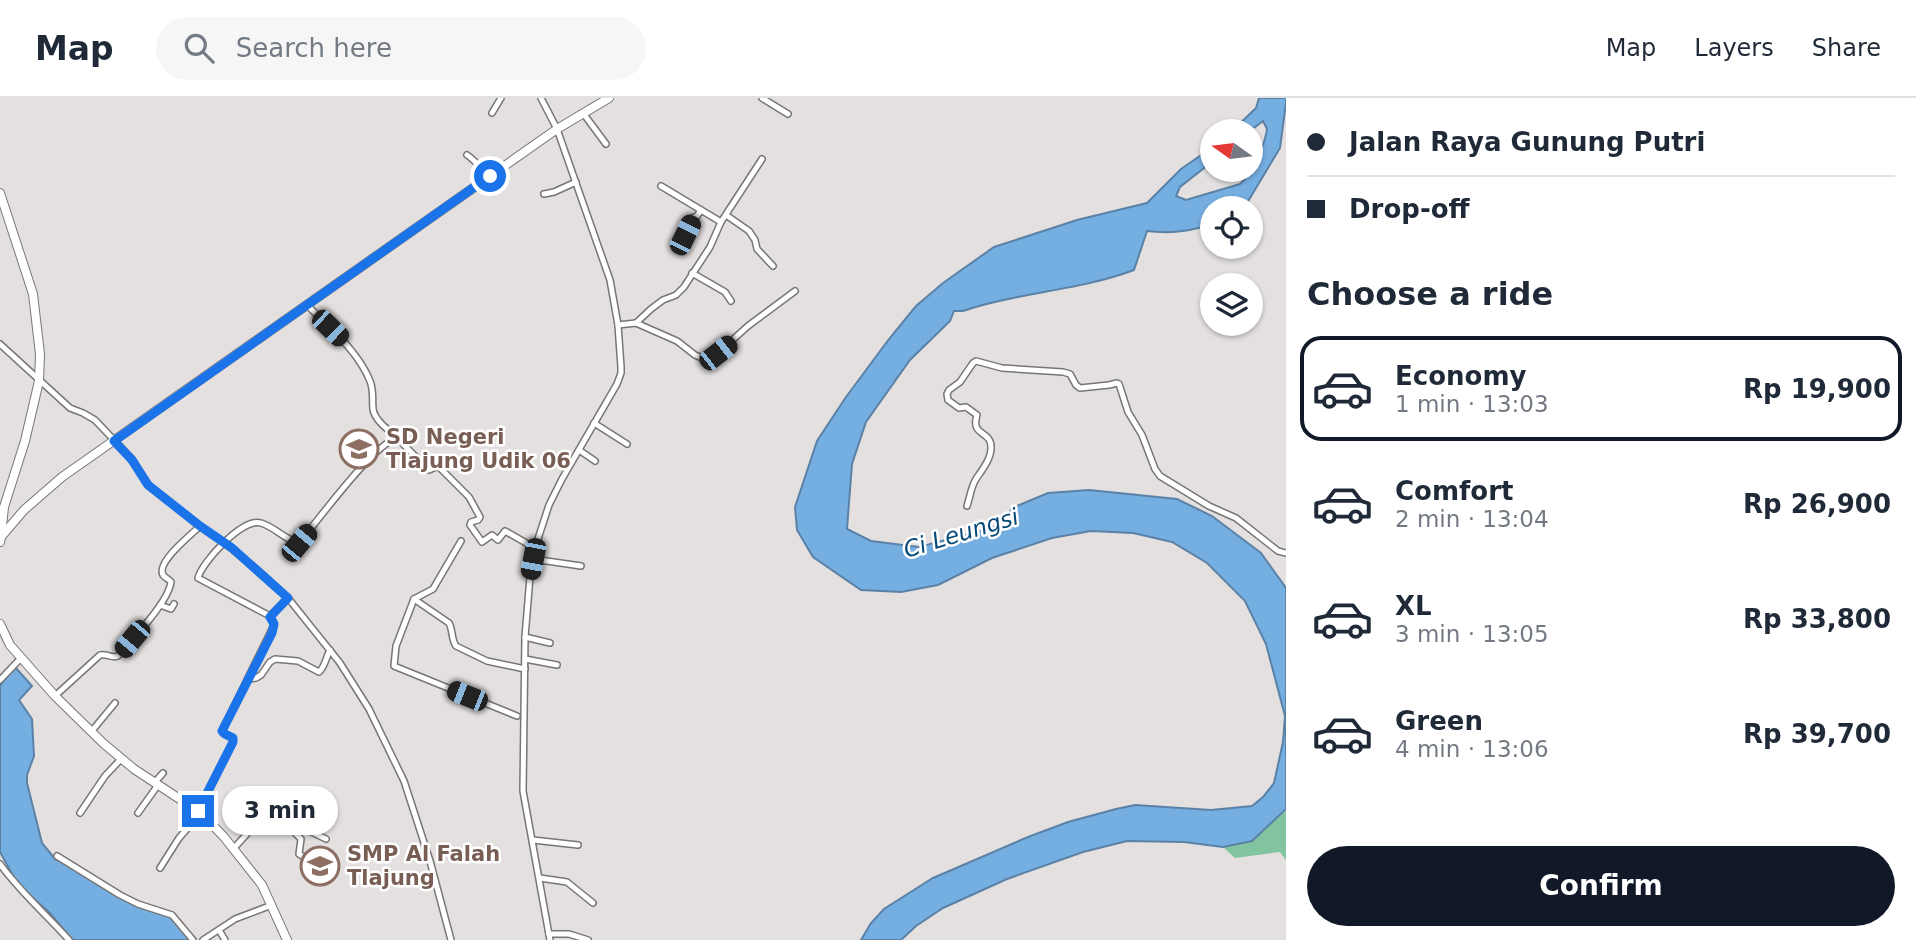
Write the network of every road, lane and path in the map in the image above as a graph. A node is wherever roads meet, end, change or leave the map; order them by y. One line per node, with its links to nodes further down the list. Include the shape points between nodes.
1 (501, 98): 5 (street)
2 (541, 98): 8 (street)
3 (609, 98): 6 (main road)
4 (762, 98): 7 (street)
5 (492, 113)
6 (583, 113): 8 (main road); 9 (street)
7 (788, 114)
8 (557, 129): 12 (main road); 13 (street)
9 (606, 144)
10 (467, 155): 12 (street)
11 (762, 159): 18 (street)
12 (490, 176): 25 (main road)
13 (576, 182): 16 (street); 27 (street, via 610,280)
14 (661, 186): 17 (street)
15 (0, 193): 29 (main road, via 33,294 40,341)
16 (544, 194)
17 (701, 210): 19 (street); 20 (street)
18 (726, 215): 19 (street); 21 (street, via 749,231 757,249)
19 (721, 222): 22 (street)
20 (680, 242)
21 (773, 266)
22 (692, 273): 24 (street); 26 (street, via 676,295)
23 (795, 291): 26 (street, via 709,357 695,355 677,341)
24 (731, 301)
25 (307, 305): 31 (street, via 363,369 372,387 374,414); 32 (main road)
26 (636, 323): 27 (street)
27 (618, 325): 30 (street, via 621,373)
28 (0, 344): 29 (street)
29 (39, 382): 32 (street, via 70,408 90,416); 37 (main road)
30 (594, 423): 33 (street); 34 (street)
31 (398, 436): 41 (street, via 367,461 299,543 257,521 242,527); 42 (street, via 429,470 438,466 469,497 480,517 470,525 482,542 492,535 498,540 505,531)
32 (114, 441): 38 (street, via 148,485); 39 (main road, via 44,490)
33 (627, 444)
34 (579, 450): 35 (street); 42 (street, via 549,505)
35 (595, 461)
36 (967, 506): 43 (street, via 991,448 975,426 977,415 948,400 949,390 976,361 1002,368 1063,372 1080,388 1119,384 1160,476 1236,518)
37 (1, 526): 39 (main road)
38 (200, 526): 41 (street); 49 (street, via 165,562 163,574 172,584)
39 (0, 539)
40 (461, 541): 47 (street, via 433,589)
41 (224, 544): 46 (street); 50 (street, via 198,578)
42 (535, 548): 44 (street)
43 (1286, 553)
44 (533, 559): 45 (street); 52 (street)
45 (581, 566)
46 (288, 598): 50 (street); 54 (street)
47 (414, 599): 58 (street, via 449,623 453,642 461,649 487,661); 63 (street, via 396,646 394,666)
48 (174, 604): 49 (street, via 170,610)
49 (160, 605): 61 (street, via 118,656 100,655)
50 (270, 617): 59 (street, via 272,633)
51 (0, 624): 55 (main road)
52 (525, 637): 53 (street); 56 (street)
53 (550, 643)
54 (330, 650): 59 (street, via 319,672 298,661 275,659 260,676); 90 (street, via 364,700 404,781)
55 (21, 658): 60 (street); 61 (main road)
56 (525, 659): 57 (street); 58 (street)
57 (557, 665)
58 (525, 669): 73 (street, via 523,791)
59 (249, 679): 68 (street, via 222,731 233,742)
60 (0, 680)
61 (55, 696): 64 (main road)
62 (115, 703): 64 (street)
63 (517, 716)
64 (91, 732): 65 (main road)
65 (121, 759): 67 (main road); 69 (street)
66 (163, 773): 67 (street)
67 (156, 784): 68 (main road); 70 (street)
68 (200, 812): 75 (main road); 79 (street)
69 (80, 813)
70 (138, 813)
71 (292, 822): 72 (street); 75 (street, via 261,809); 77 (street, via 301,841 299,854)
72 (326, 839)
73 (533, 840): 74 (street); 80 (street)
74 (578, 845)
75 (234, 848): 82 (main road)
76 (57, 856): 86 (street, via 120,895 172,915)
77 (307, 857)
78 (0, 864): 85 (street)
79 (160, 868)
80 (540, 878): 81 (street, via 567,882); 84 (street)
81 (593, 903)
82 (272, 905): 83 (street); 89 (main road)
83 (219, 930): 87 (street); 88 (street)
84 (549, 937): 91 (street, via 569,934)
85 (69, 940)
86 (193, 940)
87 (203, 940)
88 (225, 940)
89 (287, 940)
90 (451, 940)
91 (588, 940)

